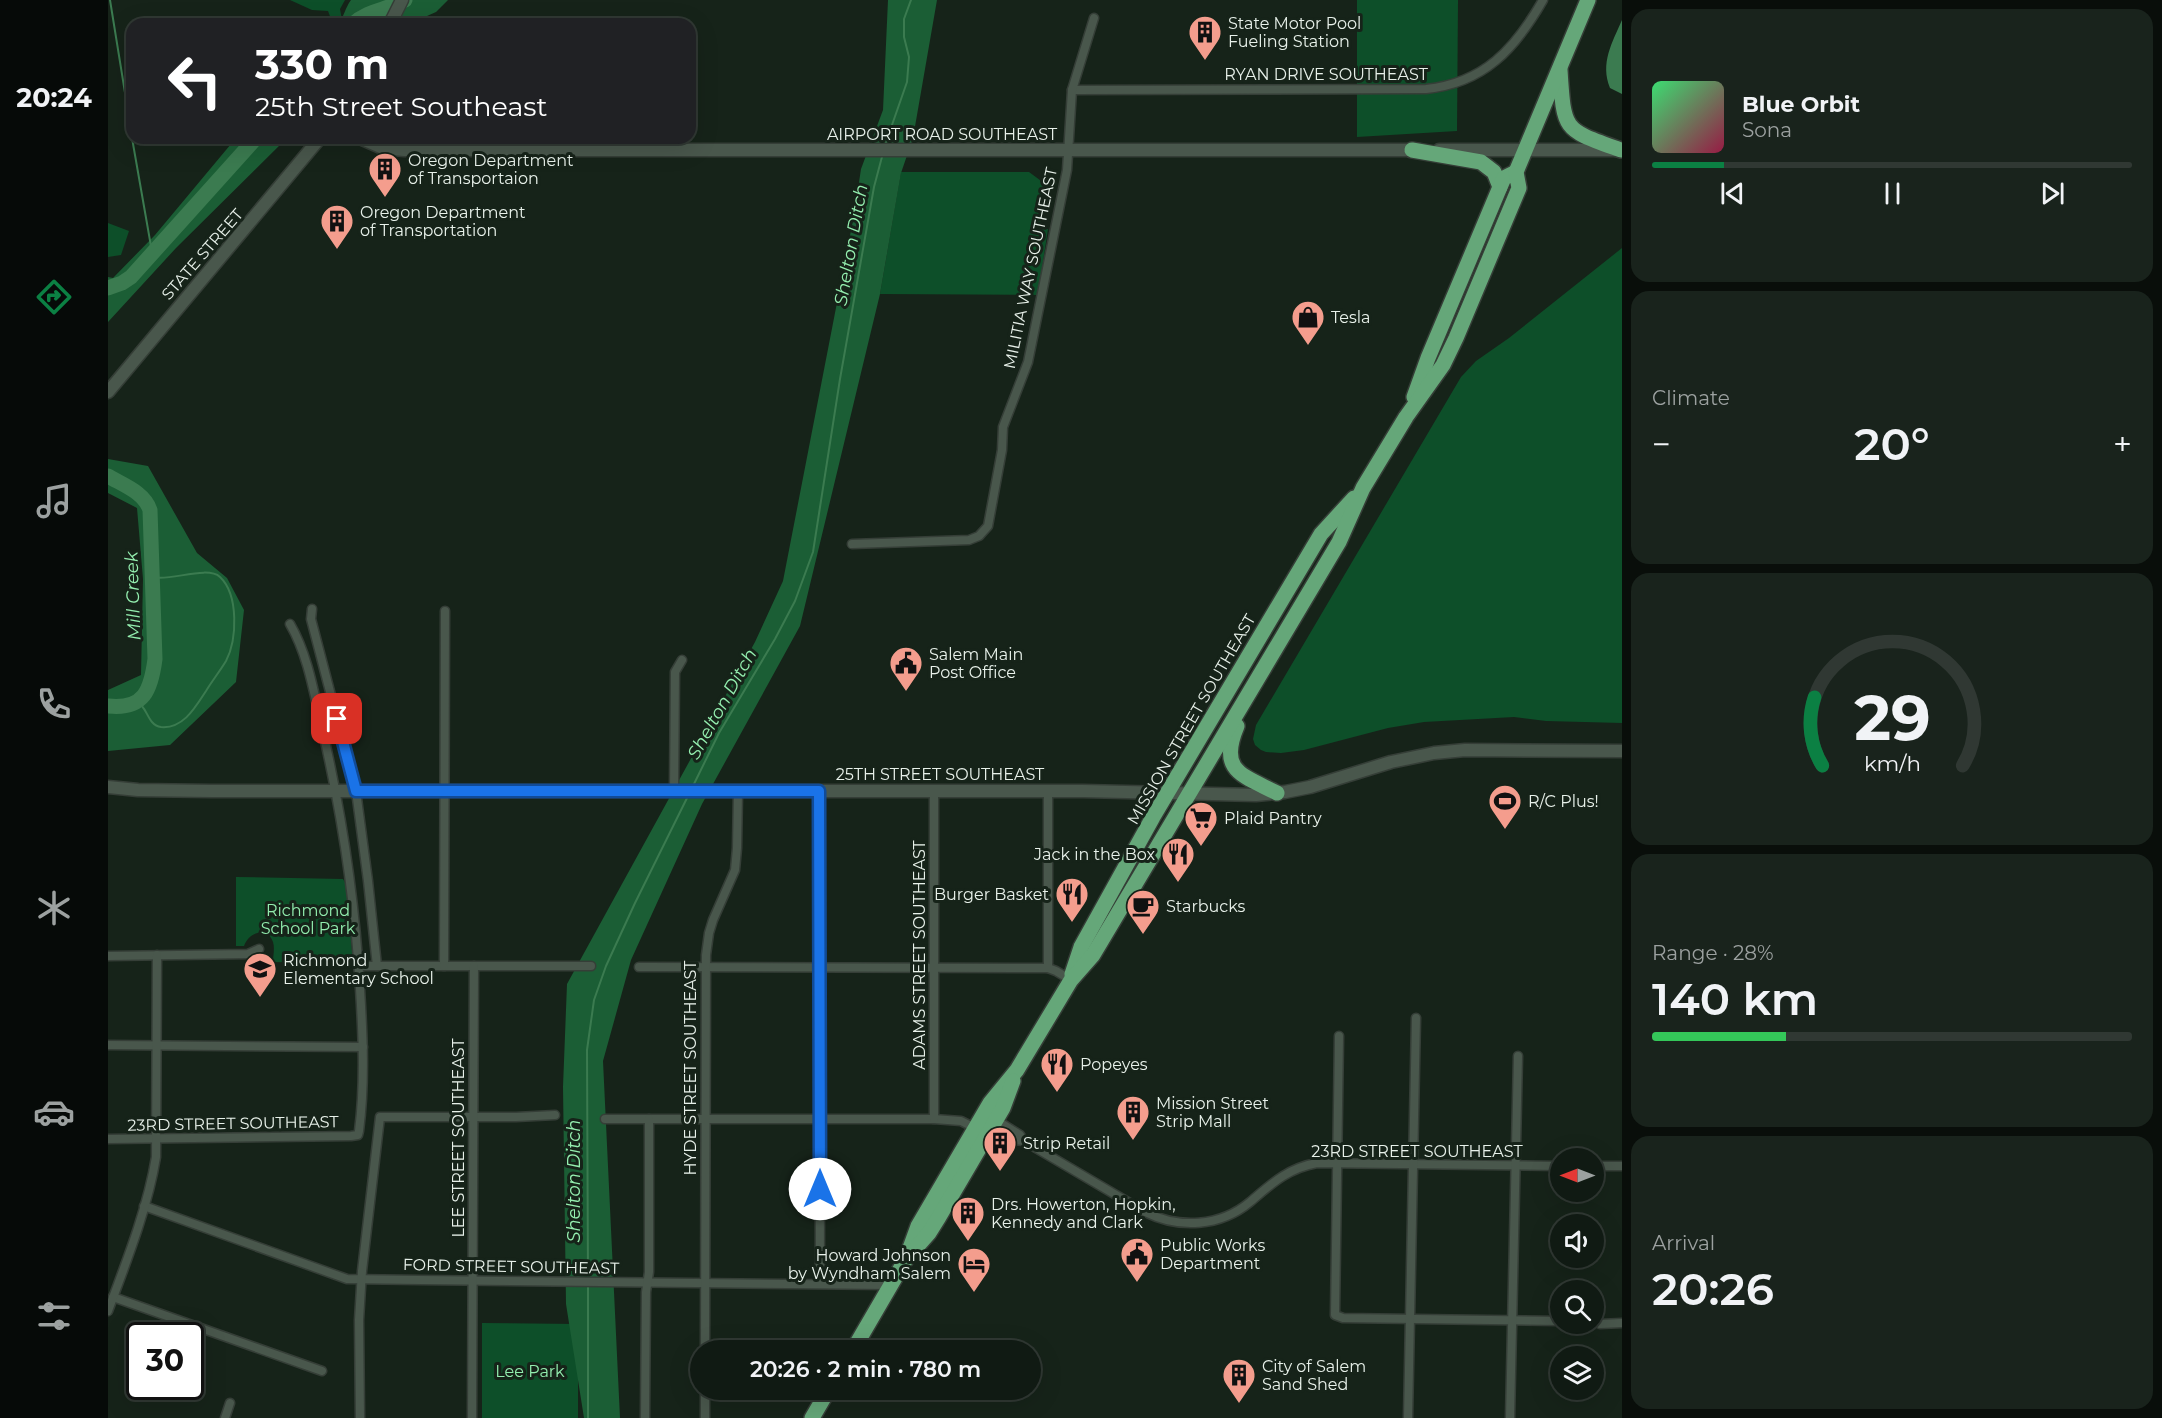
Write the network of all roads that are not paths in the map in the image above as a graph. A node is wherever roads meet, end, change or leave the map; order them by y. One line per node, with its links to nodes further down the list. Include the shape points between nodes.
1 (402, 0): 4 (main road)
2 (1543, 0): 7 (street, RYAN DRIVE SOUTHEAST, via 1520,36 1494,63 1463,82 1444,87)
3 (1588, 0): 6 (highway, MISSION STREET SOUTHEAST)
4 (393, 18)
5 (1095, 18): 7 (street, MILITIA WAY SOUTHEAST)
6 (1560, 67): 10 (highway, via 1563,108 1574,132); 12 (highway, MISSION STREET SOUTHEAST)
7 (1072, 90): 13 (street, MILITIA WAY SOUTHEAST)
8 (315, 144): 16 (main road, STATE STREET)
9 (374, 144): 13 (main road, AIRPORT ROAD SOUTHEAST, via 404,150)
10 (1622, 149): 12 (main road, AIRPORT ROAD SOUTHEAST)
11 (1412, 150): 12 (main road, AIRPORT ROAD SOUTHEAST); 13 (main road, AIRPORT ROAD SOUTHEAST); 15 (highway, via 1481,162 1494,172)
12 (1526, 150): 14 (highway, MISSION STREET SOUTHEAST)
13 (1069, 151): 19 (street, MILITIA WAY SOUTHEAST, via 1028,362 1003,427 988,526 980,536 969,540)
14 (1516, 172): 15 (highway, MISSION STREET SOUTHEAST, via 1504,178); 17 (highway, MISSION STREET SOUTHEAST, via 1519,188 1456,338 1443,365)
15 (1500, 187): 17 (highway, MISSION STREET SOUTHEAST)
16 (108, 392)
17 (1406, 417): 18 (highway, MISSION STREET SOUTHEAST)
18 (1363, 488): 24 (highway, MISSION STREET SOUTHEAST, via 1339,542); 36 (highway, MISSION STREET SOUTHEAST, via 1321,534)
19 (852, 544)
20 (312, 609): 28 (street, via 311,619)
21 (445, 612): 29 (street)
22 (290, 624): 27 (street, via 300,641)
23 (682, 660): 33 (street, via 675,672)
24 (1253, 687): 35 (highway, via 1228,754 1232,765 1244,776); 37 (highway, MISSION STREET SOUTHEAST)
25 (1622, 751): 35 (main road, 25TH STREET SOUTHEAST, via 1434,753 1391,762 1325,784)
26 (108, 787): 27 (main road, 25TH STREET SOUTHEAST)
27 (337, 791): 28 (main road, 25TH STREET SOUTHEAST); 41 (street)
28 (356, 791): 29 (main road, 25TH STREET SOUTHEAST); 42 (street)
29 (444, 791): 33 (main road, 25TH STREET SOUTHEAST); 43 (street)
30 (819, 791): 31 (main road, 25TH STREET SOUTHEAST); 34 (main road, 25TH STREET SOUTHEAST); 48 (street)
31 (934, 791): 32 (main road, 25TH STREET SOUTHEAST); 50 (street, ADAMS STREET SOUTHEAST)
32 (1048, 791): 36 (main road, 25TH STREET SOUTHEAST); 49 (street)
33 (674, 792): 34 (main road, 25TH STREET SOUTHEAST)
34 (738, 792): 47 (street, HYDE STREET SOUTHEAST, via 735,870 708,933)
35 (1277, 793): 37 (main road, 25TH STREET SOUTHEAST)
36 (1166, 794): 37 (main road, 25TH STREET SOUTHEAST); 51 (highway, MISSION STREET SOUTHEAST, via 1081,947)
37 (1188, 794): 51 (highway, MISSION STREET SOUTHEAST, via 1093,955)
38 (259, 948): 39 (street, via 248,954)
39 (156, 955): 40 (street); 55 (street)
40 (108, 956)
41 (359, 966): 42 (street); 56 (street)
42 (377, 966): 43 (street)
43 (444, 966): 44 (street)
44 (474, 966): 45 (street); 60 (street, LEE STREET SOUTHEAST)
45 (591, 966)
46 (639, 967): 47 (street)
47 (706, 968): 48 (street); 63 (street, HYDE STREET SOUTHEAST)
48 (820, 968): 50 (street); 64 (street)
49 (1048, 968): 50 (street); 51 (street)
50 (934, 969): 65 (street, ADAMS STREET SOUTHEAST)
51 (1071, 980): 58 (highway, MISSION STREET SOUTHEAST)
52 (1416, 1018): 71 (street)
53 (1339, 1036): 70 (street)
54 (108, 1045): 55 (street)
55 (156, 1045): 56 (street); 69 (street)
56 (363, 1047): 69 (street, 23RD STREET SOUTHEAST, via 358,1135)
57 (1518, 1056): 72 (street)
58 (1017, 1070): 66 (highway, MISSION STREET SOUTHEAST); 67 (highway, MISSION STREET SOUTHEAST)
59 (555, 1115): 60 (street)
60 (474, 1117): 79 (street, via 380,1117); 80 (street, LEE STREET SOUTHEAST)
61 (605, 1119): 62 (street)
62 (649, 1119): 63 (street); 81 (street)
63 (705, 1119): 64 (street); 83 (street, HYDE STREET SOUTHEAST)
64 (821, 1119): 65 (street); 82 (street)
65 (934, 1119): 67 (street, via 961,1121)
66 (994, 1123): 70 (street, 23RD STREET SOUTHEAST, via 1014,1140 1024,1141 1166,1221 1210,1221 1238,1211 1293,1169); 76 (highway, MISSION STREET SOUTHEAST)
67 (975, 1128): 76 (highway, via 978,1136); 78 (highway, MISSION STREET SOUTHEAST, via 918,1226)
68 (108, 1139): 69 (street, 23RD STREET SOUTHEAST)
69 (156, 1139): 77 (street, via 153,1175)
70 (1336, 1163): 71 (street, 23RD STREET SOUTHEAST); 87 (street, via 1335,1315)
71 (1414, 1164): 72 (street, 23RD STREET SOUTHEAST); 87 (street)
72 (1515, 1165): 73 (street, 23RD STREET SOUTHEAST); 88 (street)
73 (1550, 1166)
74 (1604, 1166): 75 (street)
75 (1622, 1166)
76 (967, 1168): 78 (highway, MISSION STREET SOUTHEAST, via 929,1233)
77 (144, 1206): 79 (street, FORD STREET SOUTHEAST, via 347,1279); 85 (street)
78 (906, 1259): 84 (highway, MISSION STREET SOUTHEAST)
79 (362, 1280): 80 (street, FORD STREET SOUTHEAST); 99 (street)
80 (472, 1280): 81 (street, FORD STREET SOUTHEAST); 100 (street, LEE STREET SOUTHEAST)
81 (647, 1282): 83 (street, FORD STREET SOUTHEAST); 101 (street)
82 (820, 1282): 83 (street, FORD STREET SOUTHEAST); 84 (street, FORD STREET SOUTHEAST)
83 (705, 1283): 92 (street, HYDE STREET SOUTHEAST)
84 (890, 1285): 93 (highway, MISSION STREET SOUTHEAST)
85 (113, 1297): 86 (street); 94 (street)
86 (108, 1311)
87 (1410, 1320): 88 (street); 104 (street)
88 (1512, 1321): 89 (street); 105 (street)
89 (1550, 1321)
90 (1604, 1323): 91 (street)
91 (1622, 1323)
92 (705, 1340)
93 (858, 1340)
94 (322, 1371)
95 (705, 1400): 102 (street)
96 (823, 1400): 103 (highway)
97 (230, 1403): 98 (street)
98 (225, 1418)
99 (360, 1418)
100 (472, 1418)
101 (645, 1418)
102 (705, 1418)
103 (812, 1418)
104 (1408, 1418)
105 (1510, 1418)

